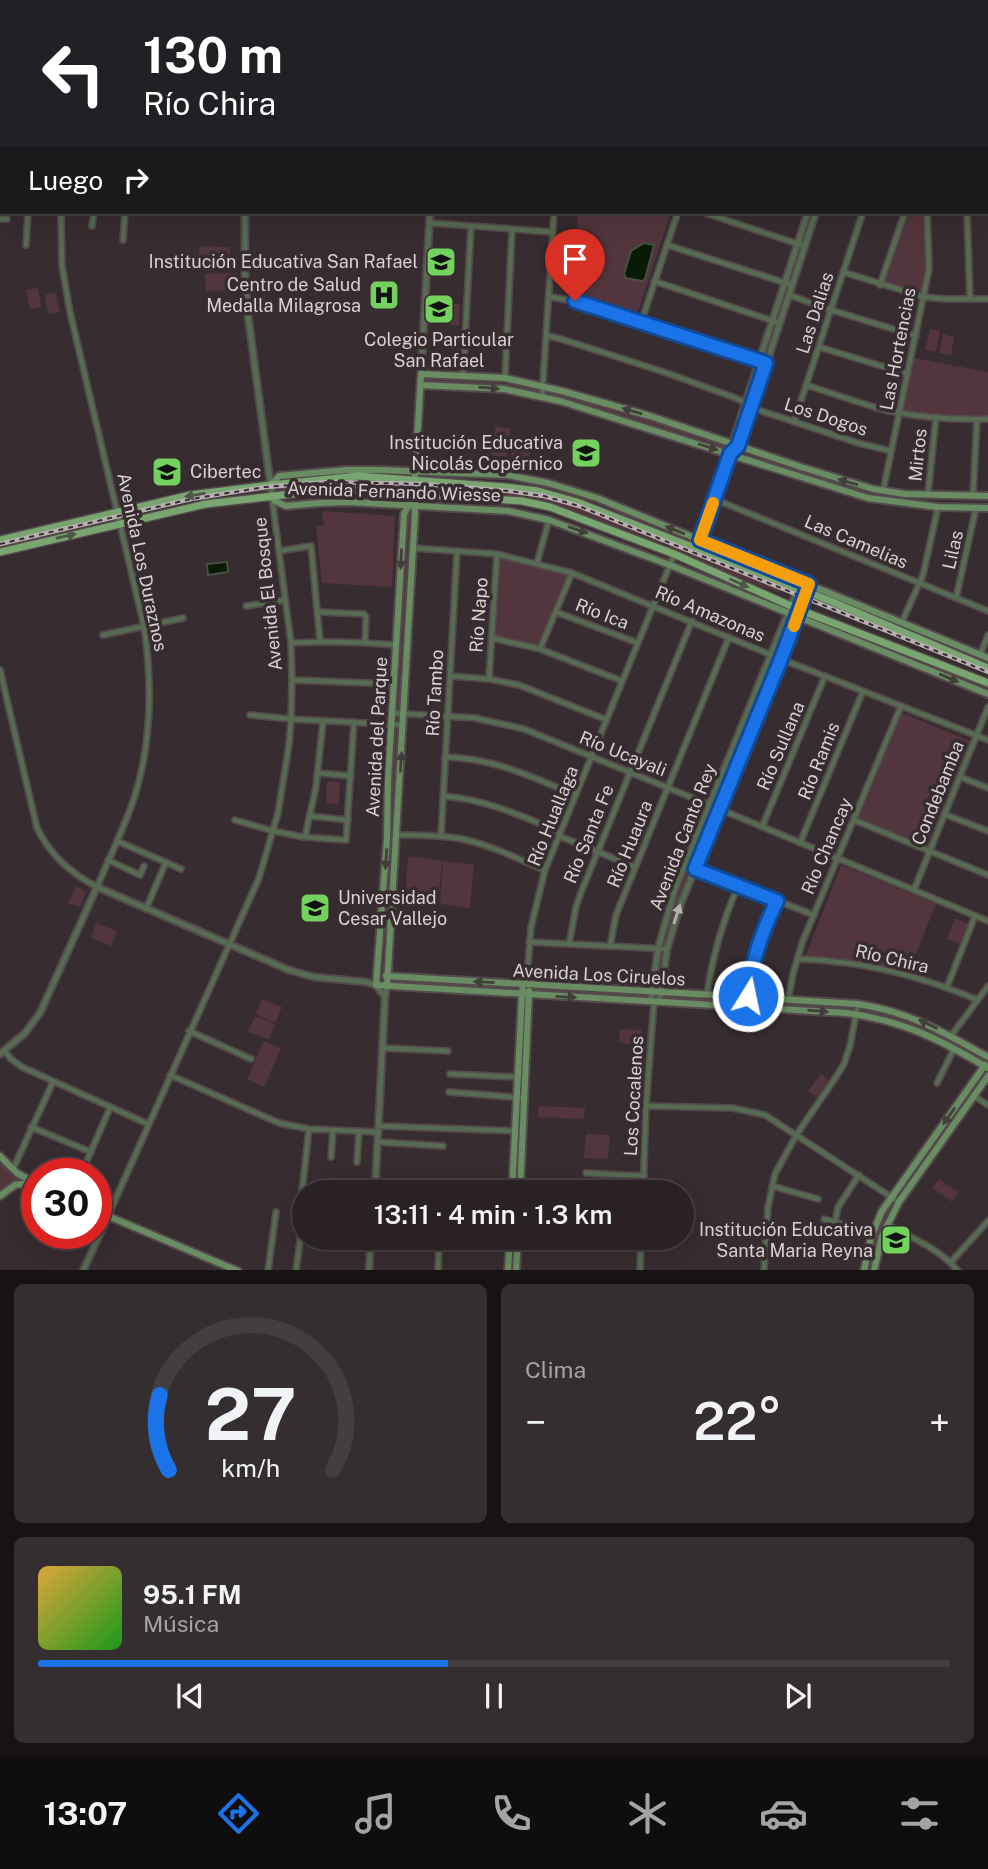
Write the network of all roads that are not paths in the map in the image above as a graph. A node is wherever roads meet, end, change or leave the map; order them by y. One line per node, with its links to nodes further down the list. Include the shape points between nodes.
1 (28, 214): 25 (street)
2 (61, 214): 82 (street, Avenida Los Duraznos, via 65,288)
3 (94, 214): 19 (street)
4 (125, 214): 23 (street)
5 (245, 214): 66 (street, Avenida El Bosque, via 248,315)
6 (430, 214): 18 (street, Avenida del Parque)
7 (554, 214): 22 (street)
8 (677, 214): 26 (street)
9 (708, 214): 24 (street)
10 (807, 214): 24 (street)
11 (815, 214): 27 (street)
12 (862, 214): 28 (street, Las Dalias)
13 (904, 214): 32 (street)
14 (927, 214): 35 (street, Las Hortencias, via 929,269)
15 (967, 214): 36 (street)
16 (0, 219): 17 (street)
17 (8, 219)
18 (430, 223): 20 (street); 47 (street, Avenida del Parque)
19 (92, 226)
20 (471, 226): 21 (street); 49 (street)
21 (512, 230): 22 (street); 50 (street)
22 (553, 232): 34 (street)
23 (123, 240)
24 (797, 243): 27 (street); 30 (street)
25 (26, 245)
26 (667, 245): 29 (street); 30 (street)
27 (804, 246): 31 (street)
28 (843, 272): 32 (street); 38 (street, Las Dalias)
29 (654, 281): 39 (street); 40 (street)
30 (784, 282): 31 (street); 39 (street)
31 (792, 285): 33 (street)
32 (880, 285): 35 (street)
33 (788, 294): 38 (street); 41 (street)
34 (550, 297): 40 (street); 42 (street)
35 (924, 297): 36 (street); 43 (street, Las Hortencias)
36 (970, 299): 37 (street)
37 (988, 299)
38 (831, 310): 43 (street); 44 (street, Las Dalias)
39 (772, 321): 41 (street); 45 (street)
40 (641, 323): 45 (street)
41 (779, 323): 46 (street)
42 (547, 336): 53 (street); 55 (street)
43 (916, 336): 48 (street, Las Hortencias)
44 (819, 347): 48 (street); 52 (street, Las Dalias)
45 (759, 361): 46 (street); 55 (street)
46 (766, 363): 56 (street)
47 (421, 374): 49 (main road); 51 (main road, Avenida del Parque)
48 (908, 374): 57 (street, Las Hortencias)
49 (463, 376): 50 (main road)
50 (505, 379): 53 (main road)
51 (421, 385): 54 (main road, one-way to 54, via 504,389); 65 (main road, Avenida del Parque)
52 (806, 385): 57 (street); 61 (street, Las Dalias)
53 (544, 386): 54 (street); 62 (main road, one-way to 53)
54 (542, 397): 64 (main road, one-way to 64)
55 (745, 402): 56 (street); 62 (street)
56 (752, 408): 61 (street, Los Dogos); 62 (street)
57 (900, 413): 58 (street); 63 (street, Las Hortencias)
58 (936, 417): 60 (street); 70 (street, Mirtos)
59 (988, 419): 60 (street)
60 (977, 420): 73 (street)
61 (794, 422): 63 (street, Los Dogos)
62 (735, 445): 64 (street); 68 (main road, one-way to 62)
63 (891, 451): 68 (street, Las Hortencias)
64 (730, 454): 74 (street); 79 (main road, via 868,498)
65 (415, 475): 66 (main road, Avenida Fernando Wiesse); 69 (main road, Avenida del Parque); 87 (main road, Avenida Fernando Wiesse, one-way to 65, via 548,483 507,475); 98 (main road, Avenida Fernando Wiesse, via 553,495)
66 (271, 485): 67 (main road, Avenida Fernando Wiesse); 71 (street, Avenida El Bosque)
67 (227, 490): 75 (main road); 76 (main road, Avenida Fernando Wiesse, one-way to 76)
68 (883, 491): 70 (main road)
69 (414, 494): 71 (main road, Avenida Fernando Wiesse, via 337,490); 77 (main road, Avenida del Parque); 78 (main road, Avenida del Parque); 93 (main road, Avenida Fernando Wiesse, via 536,503)
70 (928, 495): 73 (main road)
71 (272, 496): 75 (main road, Avenida Fernando Wiesse); 77 (main road, Avenida Fernando Wiesse, via 286,506 349,502); 89 (street, Avenida El Bosque)
72 (988, 496): 73 (main road)
73 (973, 497)
74 (714, 499): 87 (street); 97 (street, Las Camelias)
75 (229, 501): 83 (main road, Avenida Fernando Wiesse)
76 (151, 505): 82 (main road, Avenida Fernando Wiesse); 83 (main road)
77 (407, 506): 78 (main road, Avenida Fernando Wiesse); 121 (main road, Avenida del Parque, one-way to 121)
78 (415, 506): 84 (main road, Avenida Fernando Wiesse, via 508,511); 88 (main road, Avenida del Parque)
79 (938, 507): 80 (main road); 97 (street)
80 (976, 508): 81 (main road); 100 (street, Lilas)
81 (988, 508)
82 (118, 513): 85 (street, Avenida Los Duraznos); 86 (main road, Avenida Fernando Wiesse)
83 (154, 516): 85 (main road, Avenida Fernando Wiesse)
84 (549, 520): 94 (street); 95 (main road, Avenida Fernando Wiesse, one-way to 95)
85 (120, 524): 91 (main road, Avenida Fernando Wiesse, one-way to 85); 112 (street, Avenida Los Duraznos)
86 (0, 540)
87 (700, 540): 98 (main road, Avenida Fernando Wiesse)
88 (413, 548): 90 (street, Río Amazonas); 141 (main road, Avenida del Parque)
89 (279, 551): 101 (street, Avenida El Bosque); 106 (street, via 311,546)
90 (457, 551): 92 (street, Río Amazonas); 129 (street, Río Tambo)
91 (0, 552)
92 (497, 554): 94 (street, Río Amazonas); 116 (street, Río Napo)
93 (674, 554): 95 (street, Río Huallaga); 104 (main road, Avenida Fernando Wiesse, one-way to 104)
94 (537, 563): 96 (street, Río Amazonas)
95 (670, 565): 102 (street, Río Huallaga); 104 (main road, Avenida Fernando Wiesse)
96 (572, 573): 102 (street, Río Amazonas); 107 (street)
97 (919, 583): 100 (street, Las Camelias); 111 (street)
98 (799, 585): 99 (main road, Avenida Fernando Wiesse); 104 (street, Avenida Canto Rey)
99 (808, 588): 108 (street, Avenida Canto Rey); 111 (main road, Avenida Fernando Wiesse); 127 (main road, Avenida Fernando Wiesse)
100 (956, 598): 105 (street, Las Camelias)
101 (285, 600): 103 (street); 119 (street, Avenida El Bosque)
102 (653, 605): 110 (street, Río Amazonas); 120 (street, Río Huallaga)
103 (246, 606)
104 (789, 609): 108 (main road, Avenida Fernando Wiesse); 123 (street, Avenida Canto Rey)
105 (988, 611)
106 (318, 612): 117 (street); 118 (street, via 365,614)
107 (556, 612): 120 (street, Río Ica); 122 (street)
108 (799, 613): 126 (street, Avenida Canto Rey); 134 (main road, Avenida Fernando Wiesse); 137 (main road, Avenida Fernando Wiesse, one-way to 137)
109 (183, 618): 112 (street)
110 (692, 621): 115 (street, Río Amazonas); 154 (street, Río Santa Fe)
111 (902, 622): 124 (main road, Avenida Fernando Wiesse)
112 (145, 626): 113 (street); 176 (street, Avenida Los Duraznos, via 148,729 136,791)
113 (103, 635)
114 (988, 635): 124 (street)
115 (729, 637): 123 (street, Río Amazonas); 158 (street, Río Huaura)
116 (492, 638): 122 (street); 131 (street, Río Napo)
117 (320, 642): 118 (street); 119 (street)
118 (365, 642): 121 (street)
119 (290, 643): 132 (street, Avenida El Bosque)
120 (638, 643): 133 (street, Río Huallaga)
121 (396, 645): 135 (main road, Avenida del Parque)
122 (540, 649): 133 (street)
123 (771, 655): 126 (street, Río Amazonas); 162 (street, Avenida Canto Rey)
124 (980, 655): 125 (main road, Avenida Fernando Wiesse)
125 (988, 658)
126 (781, 659): 130 (street, Río Amazonas); 163 (street, Avenida Canto Rey)
127 (988, 668)
128 (0, 670): 190 (street, Avenida Los Ciruelos, via 37,828 60,862)
129 (450, 676): 131 (street); 143 (street, Río Tambo)
130 (825, 676): 136 (street, Río Amazonas); 169 (street, Río Sullana)
131 (489, 679): 145 (street, via 528,688)
132 (292, 680): 135 (street); 144 (street, Avenida El Bosque)
133 (622, 681): 145 (street, Río Huallaga)
134 (988, 683)
135 (394, 684): 140 (main road, Avenida del Parque)
136 (863, 691): 138 (street, Río Amazonas); 177 (street, Río Ramis)
137 (988, 694)
138 (901, 706): 150 (street, Río Amazonas); 168 (street, Río Chancay)
139 (988, 707): 150 (street, Condebamba)
140 (393, 713): 141 (street, Río Ucayali); 148 (main road, Avenida del Parque)
141 (403, 713): 143 (street, Río Ucayali); 149 (main road, Avenida del Parque)
142 (250, 715): 144 (street)
143 (447, 715): 152 (street, Río Tambo); 153 (street, Río Ucayali, via 508,724)
144 (292, 719): 146 (street); 170 (street, Avenida El Bosque)
145 (607, 720): 153 (street, Río Huallaga)
146 (323, 721): 147 (street); 155 (street)
147 (354, 722): 148 (street); 156 (street)
148 (392, 724): 149 (street); 196 (main road, Avenida del Parque, one-way to 196)
149 (403, 725): 173 (main road, Avenida del Parque, one-way to 149)
150 (976, 736): 151 (street, Río Amazonas); 157 (street, Condebamba)
151 (988, 740)
152 (445, 757): 160 (street, via 494,763); 161 (street, Río Tambo)
153 (592, 757): 154 (street, Río Ucayali); 160 (street, Río Huallaga)
154 (630, 772): 158 (street, Río Ucayali); 178 (street, Río Santa Fe)
155 (318, 773): 156 (street); 165 (street)
156 (351, 776): 167 (street)
157 (960, 777): 159 (street); 164 (street, Condebamba)
158 (667, 788): 162 (street, Río Ucayali); 184 (street, Río Huaura)
159 (988, 788)
160 (576, 795): 172 (street, Río Huallaga)
161 (443, 796): 172 (street, via 492,804); 174 (street, Río Tambo)
162 (710, 805): 163 (street, Río Ucayali); 203 (street, Avenida Canto Rey, via 675,890)
163 (719, 809): 169 (street, Río Ucayali); 186 (street, Avenida Canto Rey)
164 (944, 814): 171 (street); 179 (street, Condebamba)
165 (309, 816): 167 (street); 175 (street)
166 (235, 820): 170 (street)
167 (348, 820): 175 (street, via 346,840)
168 (854, 820): 179 (street); 180 (street, Río Chancay)
169 (762, 827): 177 (street, Río Ucayali)
170 (273, 831): 175 (street); 201 (street, Avenida El Bosque, via 259,878)
171 (988, 831)
172 (560, 834): 178 (street); 187 (street, Río Huallaga)
173 (396, 835): 174 (street); 197 (main road, Avenida del Parque)
174 (441, 836): 187 (street, via 479,843)
175 (304, 837)
176 (117, 841): 181 (street, Avenida Los Duraznos); 182 (street)
177 (800, 843): 180 (street, Río Ucayali)
178 (597, 851): 184 (street); 200 (street, Río Santa Fe, via 576,907)
179 (929, 851): 188 (street); 191 (street, Condebamba)
180 (838, 859): 191 (street, Río Ucayali); 194 (street, Río Chancay)
181 (108, 860): 183 (street, via 140,875); 190 (street, Avenida Los Duraznos)
182 (166, 862): 185 (street); 193 (street)
183 (144, 866)
184 (635, 867): 202 (street, Río Huaura, via 616,915)
185 (181, 869)
186 (695, 869): 189 (street); 204 (street, Avenida Canto Rey, one-way to 186)
187 (545, 870): 199 (street, Río Huallaga)
188 (988, 875)
189 (738, 886): 192 (street); 218 (street, via 719,937)
190 (97, 887): 193 (street, Avenida Los Ciruelos); 233 (street, Avenida Los Duraznos, via 40,1013)
191 (914, 890): 195 (street, Río Ucayali)
192 (777, 901): 194 (street); 219 (street, via 758,946)
193 (146, 909): 201 (street, Avenida Los Ciruelos)
194 (814, 915): 205 (street, Río Chancay)
195 (975, 916): 198 (street, Río Ucayali); 213 (street)
196 (382, 919): 197 (main road); 206 (main road, Avenida del Parque)
197 (391, 919): 207 (main road, Avenida del Parque)
198 (988, 922)
199 (529, 942): 200 (street); 209 (street, Río Huallaga)
200 (569, 944): 202 (street)
201 (229, 945): 208 (street, Avenida Los Ciruelos, via 296,973); 228 (street, Avenida El Bosque)
202 (610, 946): 203 (street)
203 (658, 949): 204 (street); 214 (street, Avenida Canto Rey)
204 (667, 950): 215 (street, Avenida Canto Rey)
205 (797, 959): 213 (street, Río Chira, via 873,966); 222 (street, Río Chancay)
206 (377, 976): 207 (main road, Avenida Los Ciruelos); 208 (street); 210 (main road, Avenida del Parque)
207 (388, 977): 209 (main road, Avenida Los Ciruelos, one-way to 207); 211 (main road)
208 (366, 982): 210 (street, Avenida Los Ciruelos)
209 (526, 982): 214 (main road, Avenida Los Ciruelos); 217 (main road)
210 (376, 985): 211 (main road, Avenida Los Ciruelos); 220 (street)
211 (387, 986): 217 (main road, Avenida Los Ciruelos); 220 (street)
212 (988, 986): 216 (street)
213 (947, 987): 223 (street, Río Chira)
214 (651, 991): 215 (main road, Avenida Los Ciruelos); 224 (street, Avenida Canto Rey)
215 (661, 992): 218 (main road, Avenida Los Ciruelos); 224 (street, Avenida Canto Rey)
216 (982, 994): 221 (street); 223 (street)
217 (526, 995): 224 (main road, Avenida Los Ciruelos, one-way to 224); 239 (main road); 244 (main road)
218 (707, 995): 219 (main road, Avenida Los Ciruelos)
219 (748, 996): 222 (main road, Avenida Los Ciruelos); 226 (street)
220 (385, 997): 230 (street)
221 (988, 998)
222 (788, 1000): 225 (main road, Avenida Los Ciruelos)
223 (978, 1000): 229 (street)
224 (654, 1002): 226 (main road, Avenida Los Ciruelos); 246 (street, Los Cocalenos)
225 (858, 1004): 227 (street); 229 (main road, Avenida Los Ciruelos, one-way to 225, via 907,1015)
226 (747, 1007): 227 (main road, Avenida Los Ciruelos, one-way to 227)
227 (856, 1014): 231 (main road, Avenida Los Ciruelos, via 908,1026); 255 (street, via 844,1064)
228 (189, 1031): 234 (street); 236 (street, Avenida El Bosque)
229 (951, 1036): 235 (main road, Avenida Los Ciruelos)
230 (383, 1048): 232 (street); 251 (street)
231 (955, 1048): 235 (main road, Avenida Los Ciruelos); 241 (street)
232 (448, 1051)
233 (2, 1052): 240 (street)
234 (251, 1059)
235 (987, 1063): 256 (main road, one-way to 256)
236 (170, 1074): 248 (street, Avenida El Bosque); 250 (street, via 268,1119)
237 (450, 1074): 239 (street)
238 (988, 1076): 243 (main road)
239 (519, 1077): 244 (main road)
240 (52, 1082): 247 (street); 249 (street)
241 (937, 1083)
242 (449, 1092): 244 (street)
243 (974, 1095): 245 (street); 258 (main road)
244 (521, 1098): 254 (main road); 274 (main road)
245 (988, 1105)
246 (646, 1106): 255 (street, via 733,1108 765,1115); 269 (street, Los Cocalenos)
247 (111, 1107): 248 (street); 260 (street)
248 (148, 1124): 283 (street, Avenida El Bosque)
249 (31, 1127): 260 (street); 265 (street)
250 (309, 1129): 252 (street); 271 (street)
251 (379, 1129): 253 (street); 254 (street); 257 (street)
252 (333, 1130): 253 (street); 262 (street)
253 (359, 1131): 264 (street)
254 (516, 1131): 273 (main road)
255 (797, 1135): 268 (street); 278 (street)
256 (932, 1139): 258 (main road); 270 (main road)
257 (378, 1142): 259 (street); 272 (street)
258 (940, 1144): 276 (main road)
259 (443, 1146)
260 (91, 1152): 263 (street)
261 (0, 1156): 265 (main road)
262 (331, 1157)
263 (88, 1158)
264 (357, 1162)
265 (13, 1170): 267 (main road)
266 (586, 1173): 269 (street)
267 (21, 1175)
268 (859, 1175): 280 (street); 288 (street, via 838,1207)
269 (644, 1176): 275 (street, Los Cocalenos)
270 (905, 1178): 276 (main road); 280 (main road)
271 (303, 1180)
272 (375, 1180)
273 (513, 1180)
274 (520, 1180)
275 (644, 1180)
276 (912, 1183): 282 (main road)
277 (21, 1184): 279 (main road)
278 (772, 1186): 281 (street); 311 (street)
279 (0, 1195)
280 (892, 1197): 282 (street); 290 (main road)
281 (818, 1199)
282 (900, 1202): 289 (main road)
283 (112, 1207)
284 (276, 1212): 304 (street)
285 (112, 1218): 301 (main road)
286 (824, 1219): 288 (street)
287 (988, 1221): 298 (street)
288 (835, 1222): 290 (street)
289 (887, 1224): 298 (street); 300 (main road)
290 (873, 1233): 299 (main road)
291 (93, 1249): 302 (street, Avenida El Bosque)
292 (299, 1250): 305 (street)
293 (370, 1250): 306 (street)
294 (439, 1250): 307 (street)
295 (509, 1250): 308 (main road)
296 (517, 1250): 309 (main road)
297 (641, 1250): 310 (street)
298 (951, 1262): 312 (street)
299 (864, 1267): 300 (main road)
300 (874, 1267)
301 (227, 1268): 303 (main road)
302 (83, 1270)
303 (238, 1270)
304 (268, 1270)
305 (296, 1270)
306 (369, 1270)
307 (438, 1270)
308 (508, 1270)
309 (516, 1270)
310 (640, 1270)
311 (764, 1270)
312 (958, 1270)

